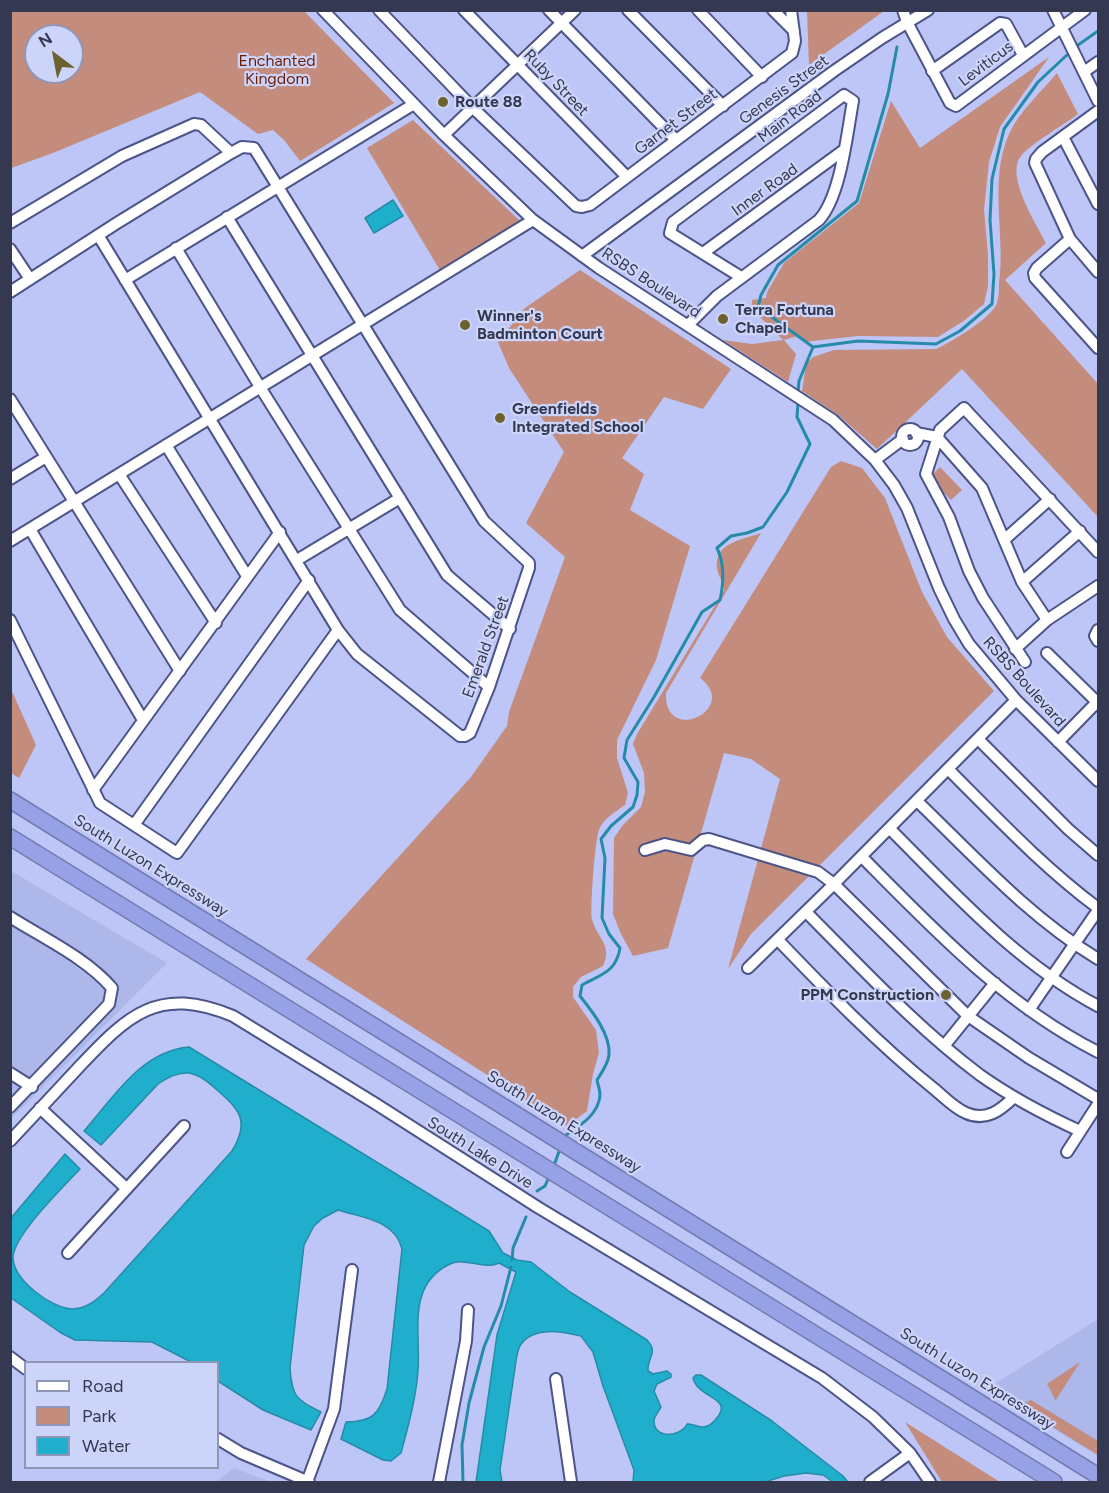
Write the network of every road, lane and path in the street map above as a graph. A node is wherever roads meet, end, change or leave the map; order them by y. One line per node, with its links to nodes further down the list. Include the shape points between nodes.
1 (323, 10): 25 (street, RSBS Boulevard)
2 (379, 10): 27 (street)
3 (464, 10): 20 (street, Ruby Street)
4 (549, 10): 15 (street)
5 (575, 10): 15 (street)
6 (628, 10): 26 (street)
7 (698, 10): 23 (street)
8 (773, 10): 17 (street)
9 (791, 10): 17 (street)
10 (903, 10): 14 (street, Leviticus)
11 (928, 10): 14 (street, Genesis Street)
12 (1053, 10): 16 (street)
13 (1085, 10): 16 (street, Leviticus)
14 (907, 22): 21 (street, Leviticus); 45 (street, Genesis Street, via 660,198 641,206)
15 (561, 23): 20 (street); 31 (street)
16 (1062, 28): 18 (street, Leviticus); 22 (street)
17 (794, 31): 23 (street, Garnet Street, via 792,53)
18 (1023, 55): 21 (street, via 1006,24 1000,23); 21 (street, Leviticus, via 956,106 950,103)
19 (1098, 62): 22 (street)
20 (518, 65): 27 (street); 34 (street, Ruby Street)
21 (933, 71)
22 (1084, 72): 24 (street)
23 (762, 77): 26 (street, Garnet Street)
24 (1098, 101)
25 (414, 104): 29 (street, RSBS Boulevard); 35 (street)
26 (723, 106): 31 (street, Garnet Street)
27 (473, 108): 29 (street); 34 (street, Garnet Street, via 576,206 590,205)
28 (1098, 111): 30 (street)
29 (444, 135): 38 (street, RSBS Boulevard)
30 (1063, 136): 36 (street); 41 (street, via 1036,159 1036,168)
31 (676, 140): 34 (street, Garnet Street)
32 (844, 150): 44 (street, Inner Road); 44 (street, Main Road, via 853,101 844,95 673,222 670,233); 47 (street, Main Road, via 826,212)
33 (231, 153): 35 (street, via 242,147 254,148); 39 (street, via 201,125 194,124 122,156); 40 (street)
34 (627, 177)
35 (278, 186): 37 (street); 52 (street)
36 (1098, 204)
37 (227, 217): 42 (street); 54 (street)
38 (533, 220): 45 (street, RSBS Boulevard); 52 (street)
39 (10, 223)
40 (98, 235): 48 (street); 49 (street)
41 (1070, 239): 46 (street); 53 (street, via 1036,268 1035,278)
42 (176, 248): 49 (street); 55 (street)
43 (10, 249): 48 (street)
44 (703, 253): 47 (street, Main Road)
45 (582, 256): 51 (street, RSBS Boulevard)
46 (1098, 272)
47 (741, 278): 51 (street, Main Road)
48 (30, 279): 50 (street)
49 (125, 280): 58 (street)
50 (10, 292)
51 (689, 324): 62 (street, RSBS Boulevard, via 833,420)
52 (363, 325): 54 (street); 83 (street, Emerald Street, via 484,521 529,564)
53 (1098, 348)
54 (312, 356): 55 (street); 65 (street)
55 (260, 387): 58 (street); 68 (street)
56 (10, 399): 57 (street)
57 (15, 415): 61 (street)
58 (210, 417): 60 (street); 71 (street)
59 (938, 443): 62 (street, via 910,440); 66 (street, via 940,430 964,408); 72 (street, via 982,488); 87 (street, via 926,474 949,517 978,589)
60 (166, 445): 63 (street); 76 (street)
61 (46, 457): 64 (street); 67 (street)
62 (877, 463): 92 (street, RSBS Boulevard, via 907,508 954,619 969,644)
63 (119, 474): 67 (street); 82 (street)
64 (10, 479)
65 (400, 498): 68 (street); 83 (street, via 447,574)
66 (1050, 499): 70 (street); 72 (street)
67 (73, 501): 69 (street); 90 (street)
68 (350, 528): 75 (street); 91 (street, via 400,610)
69 (30, 529): 73 (street); 94 (street)
70 (1080, 531): 74 (street); 78 (street)
71 (280, 532): 75 (street); 76 (street)
72 (1004, 540): 78 (street)
73 (10, 541)
74 (1098, 552)
75 (297, 560): 77 (street)
76 (247, 576): 82 (street)
77 (309, 580): 84 (street); 102 (street)
78 (1023, 582): 81 (street)
79 (1098, 586): 81 (street)
80 (10, 620): 99 (street)
81 (1047, 620): 87 (street)
82 (216, 623): 90 (street)
83 (510, 629): 91 (street, Emerald Street)
84 (338, 630): 91 (street, Emerald Street, via 357,654 460,736 470,733); 102 (street, via 177,853)
85 (1098, 630): 86 (street)
86 (1098, 641)
87 (1015, 649): 89 (street)
88 (1047, 652): 93 (street)
89 (1025, 662)
90 (180, 671): 94 (street)
91 (489, 687)
92 (1016, 700): 95 (street); 96 (street, RSBS Boulevard)
93 (1098, 703): 96 (street)
94 (143, 720): 99 (street)
95 (978, 739): 97 (street); 106 (street)
96 (1058, 742): 98 (street, RSBS Boulevard)
97 (948, 769): 101 (street); 109 (street, via 1037,859)
98 (1098, 781)
99 (93, 790): 102 (street, via 100,803)
100 (10, 800): 142 (highway, South Luzon Expressway)
101 (917, 801): 103 (street); 113 (street, via 1031,910)
102 (134, 825)
103 (890, 829): 107 (street); 116 (street, via 979,918)
104 (10, 837): 151 (highway)
105 (645, 850): 108 (street, via 665,844 691,850 709,839 818,872)
106 (1098, 855)
107 (862, 857): 108 (street); 117 (street, via 950,946)
108 (834, 884): 110 (street); 120 (street)
109 (1098, 909): 113 (street)
110 (806, 912): 112 (street); 121 (street)
111 (10, 917): 124 (street, via 82,962 112,988 109,1004)
112 (778, 940): 115 (street); 125 (street, via 865,1028 966,1113 979,1116 998,1112)
113 (1075, 944): 114 (street); 116 (street)
114 (1098, 959)
115 (748, 968)
116 (1052, 977): 118 (street); 119 (street)
117 (995, 983): 119 (street); 120 (street)
118 (1098, 1006)
119 (1029, 1010): 122 (street)
120 (968, 1016): 121 (street); 126 (street)
121 (944, 1046): 125 (street)
122 (1098, 1052)
123 (10, 1073): 124 (street)
124 (32, 1087): 128 (street)
125 (1014, 1097): 131 (street)
126 (1098, 1099)
127 (1098, 1104): 131 (street)
128 (10, 1107)
129 (40, 1108): 132 (street, South Lake Drive); 134 (street); 144 (street, South Lake Drive, via 119,1026 147,1009 198,1005 224,1013 822,1378 873,1417)
130 (184, 1126): 134 (street)
131 (1080, 1131): 133 (street)
132 (10, 1142)
133 (1067, 1152)
134 (126, 1188): 135 (street)
135 (68, 1253)
136 (352, 1270): 146 (street, via 334,1409)
137 (468, 1310): 147 (street, via 466,1341)
138 (10, 1357): 139 (street)
139 (24, 1368)
140 (556, 1379): 148 (street)
141 (1001, 1399): 142 (highway)
142 (976, 1400): 145 (highway, South Luzon Expressway)
143 (219, 1440): 146 (street)
144 (910, 1453): 149 (street); 150 (street, South Lake Drive)
145 (1098, 1476)
146 (308, 1482)
147 (439, 1482)
148 (571, 1482)
149 (870, 1482)
150 (930, 1482)
151 (1054, 1482)

